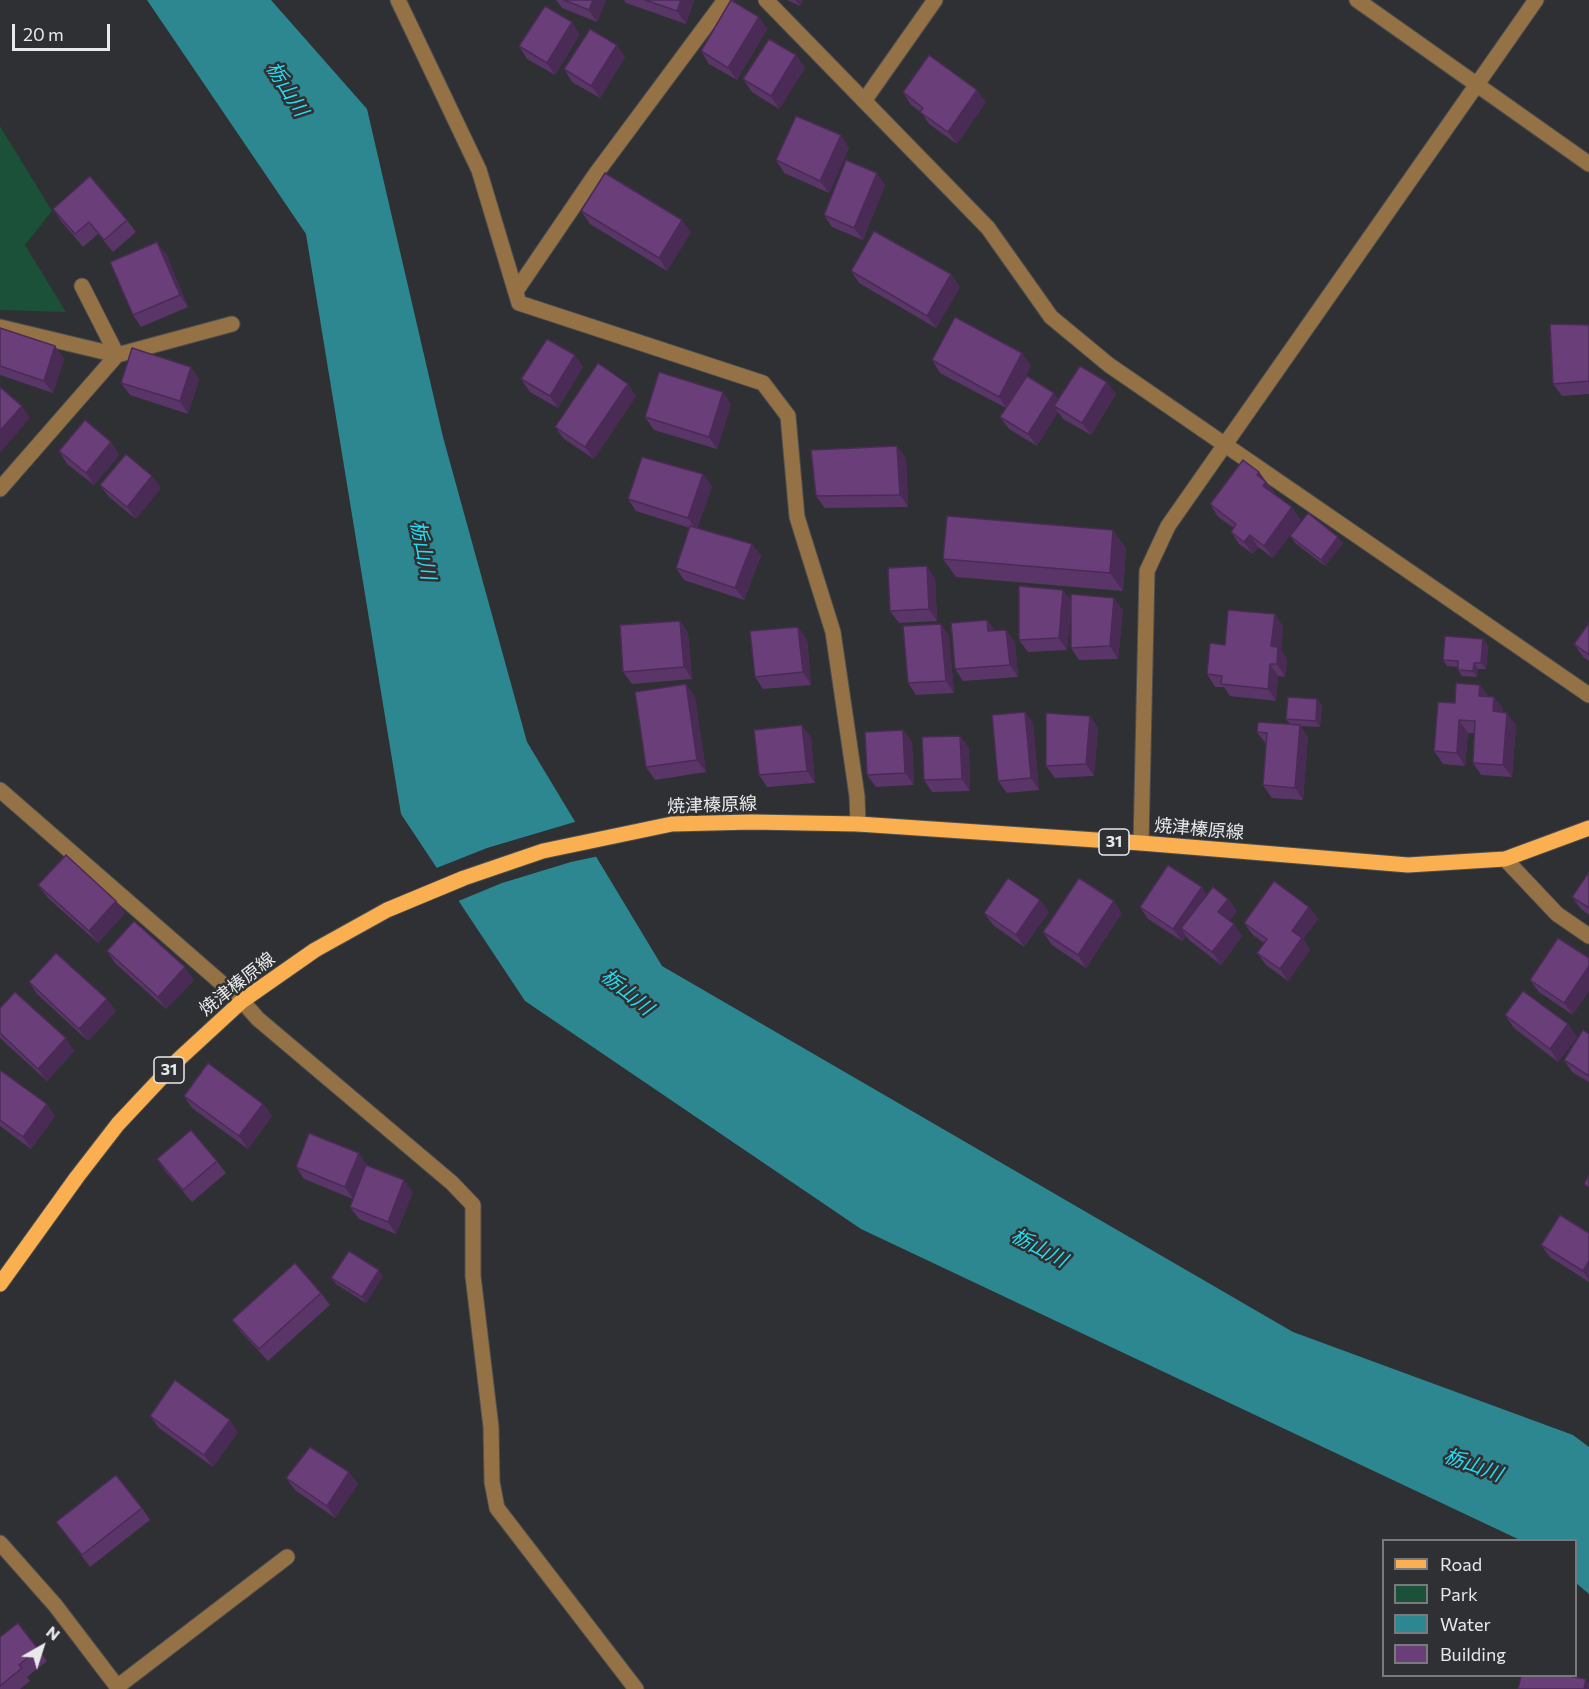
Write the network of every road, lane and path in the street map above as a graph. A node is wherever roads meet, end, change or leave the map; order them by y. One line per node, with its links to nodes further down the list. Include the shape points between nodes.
1 (398, 0): 11 (street, via 479,170)
2 (725, 0): 11 (street, via 595,175)
3 (766, 0): 8 (street)
4 (935, 0): 8 (street)
5 (1357, 0): 7 (street)
6 (1536, 0): 7 (street)
7 (1477, 85): 9 (street); 15 (street)
8 (864, 101): 15 (street, via 988,228 1051,317 1109,365)
9 (1589, 164)
10 (82, 286): 14 (street)
11 (516, 291): 19 (street, via 519,303 763,382 788,416 797,518 833,632)
12 (232, 324): 14 (street)
13 (0, 327): 14 (street)
14 (117, 355): 16 (street)
15 (1226, 445): 17 (street); 21 (street, via 1168,526 1147,571)
16 (0, 489)
17 (1589, 695)
18 (0, 790): 24 (street)
19 (858, 824): 21 (main road, 焼津榛原線 / 31); 24 (main road, 焼津榛原線 / 31, via 672,824 543,851 387,910 315,950)
20 (1589, 828): 22 (main road, 焼津榛原線 / 31)
21 (1141, 843): 22 (main road, 焼津榛原線 / 31, via 1408,865)
22 (1505, 859): 23 (street, via 1557,914)
23 (1589, 936)
24 (242, 1001): 25 (main road, 焼津榛原線 / 31, via 179,1059 118,1124); 29 (street, via 473,1205 473,1276 497,1508)
25 (0, 1284)
26 (0, 1543): 28 (street, via 55,1605)
27 (287, 1557): 28 (street)
28 (118, 1688)
29 (636, 1689)

